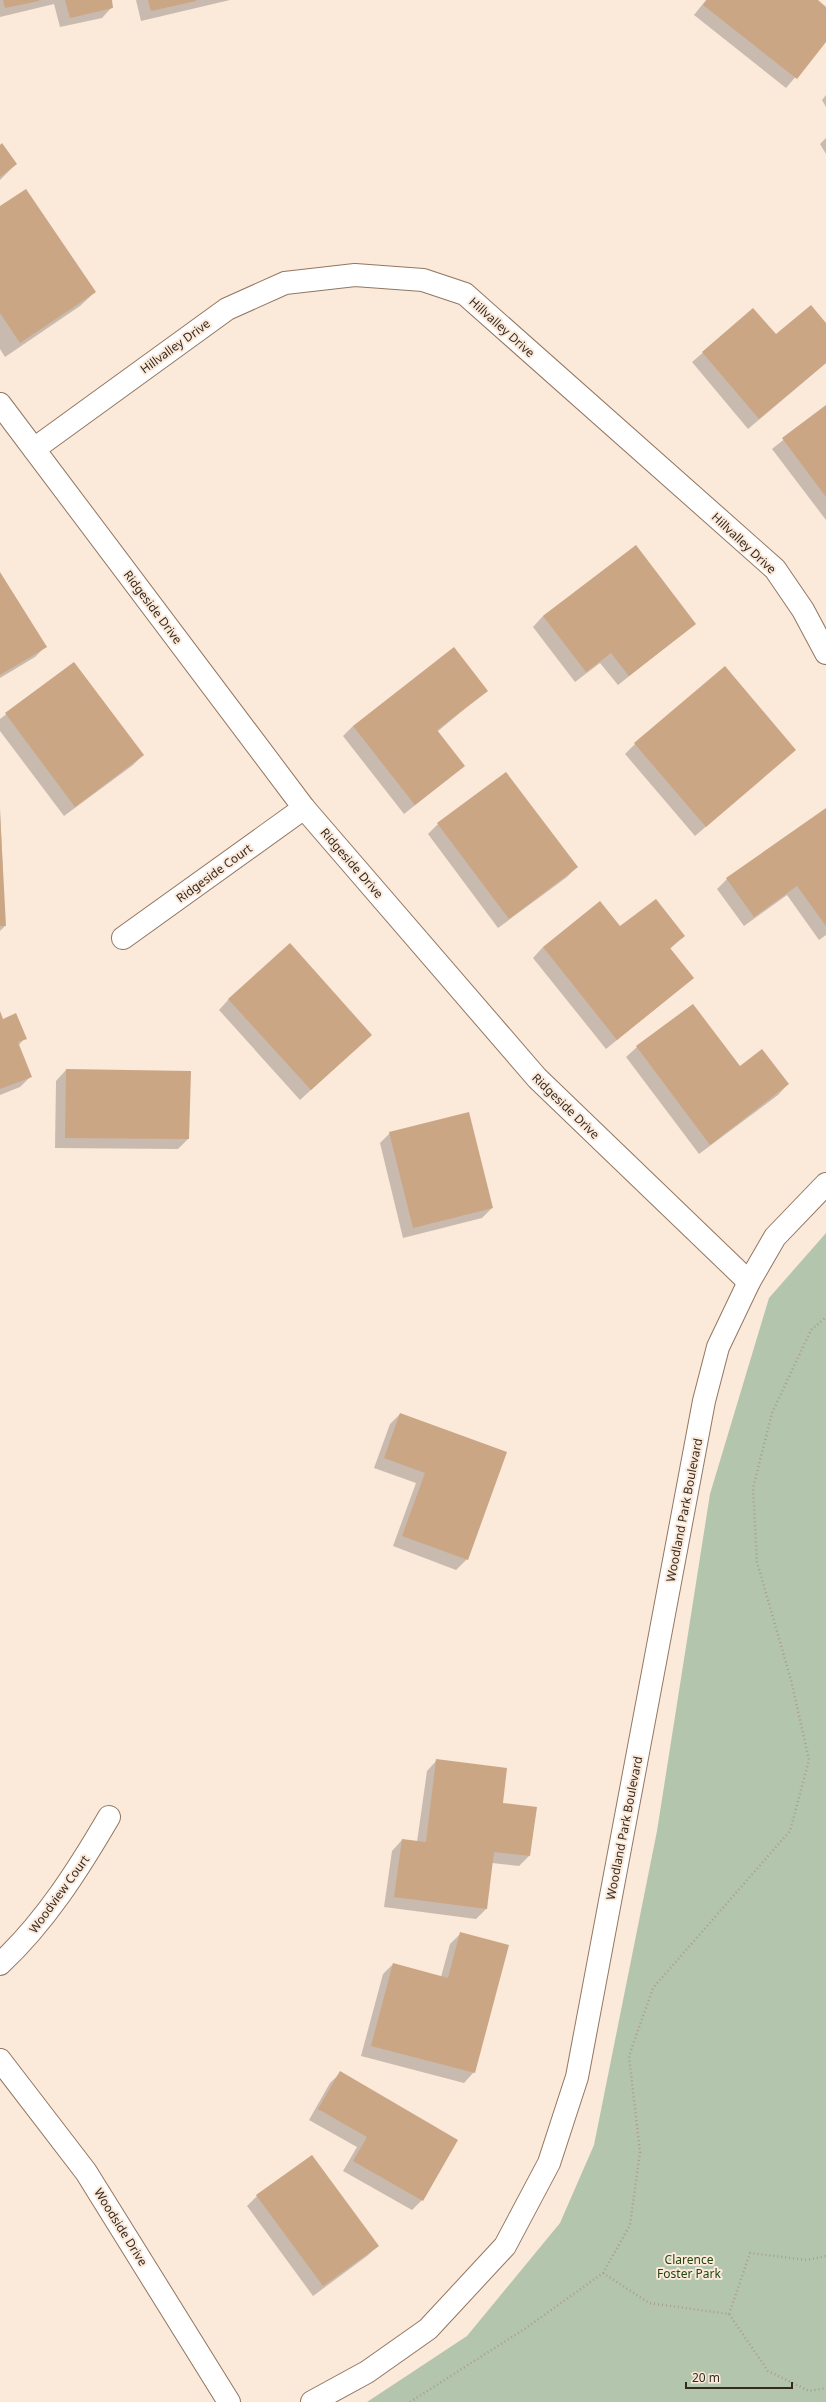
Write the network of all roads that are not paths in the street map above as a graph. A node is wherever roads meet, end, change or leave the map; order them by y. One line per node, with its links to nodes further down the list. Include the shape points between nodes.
1 (0, 404): 2 (street, Ridgeside Drive)
2 (34, 449): 3 (street, Hillvalley Drive, via 227,309 285,283 354,275 423,280 465,294 775,569 803,610); 4 (street, Ridgeside Drive)
3 (826, 653)
4 (304, 808): 5 (street, Ridgeside Court); 7 (street, Ridgeside Drive, via 537,1078)
5 (123, 938)
6 (826, 1184): 7 (street, Woodland Park Boulevard, via 775,1237)
7 (749, 1282): 12 (street, Woodland Park Boulevard, via 718,1347 704,1400 577,2077 549,2163 505,2246 428,2329 367,2372)
8 (109, 1817): 9 (street, Woodview Court, via 78,1871 25,1940)
9 (0, 1964)
10 (0, 2060): 11 (street, Woodside Drive, via 86,2172)
11 (229, 2402)
12 (312, 2402)

